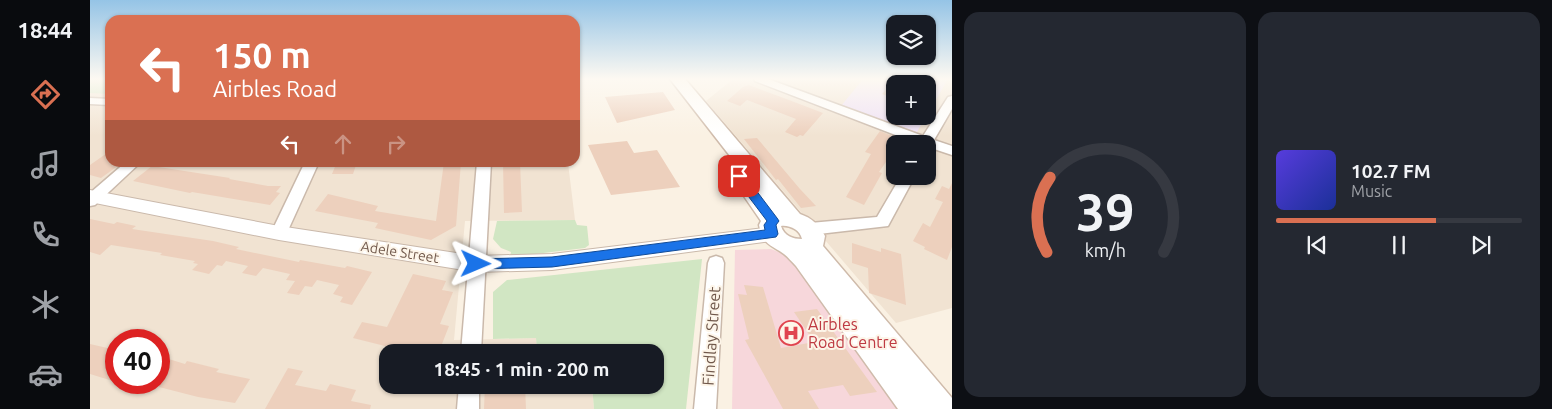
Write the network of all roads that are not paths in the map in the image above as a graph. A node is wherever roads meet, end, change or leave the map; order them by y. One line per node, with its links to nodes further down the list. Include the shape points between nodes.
1 (681, 98): 17 (main road)
2 (692, 98): 17 (main road)
3 (811, 98): 7 (street)
4 (952, 99): 8 (street)
5 (90, 101): 6 (street)
6 (105, 102)
7 (905, 135)
8 (931, 135)
9 (936, 146): 10 (street)
10 (952, 151)
11 (129, 167): 15 (street)
12 (310, 167): 16 (street)
13 (484, 167): 19 (street)
14 (903, 185): 17 (street, via 882,222)
15 (92, 198): 16 (street, Adele Street)
16 (279, 233): 19 (street, Adele Street)
17 (792, 233): 19 (street, Adele Street, via 552,262); 24 (main road, via 804,259); 25 (main road)
18 (716, 263): 23 (street, Findlay Street)
19 (476, 264): 20 (street)
20 (471, 344)
21 (469, 394): 22 (street)
22 (468, 409)
23 (705, 409)
24 (917, 409)
25 (941, 409)

